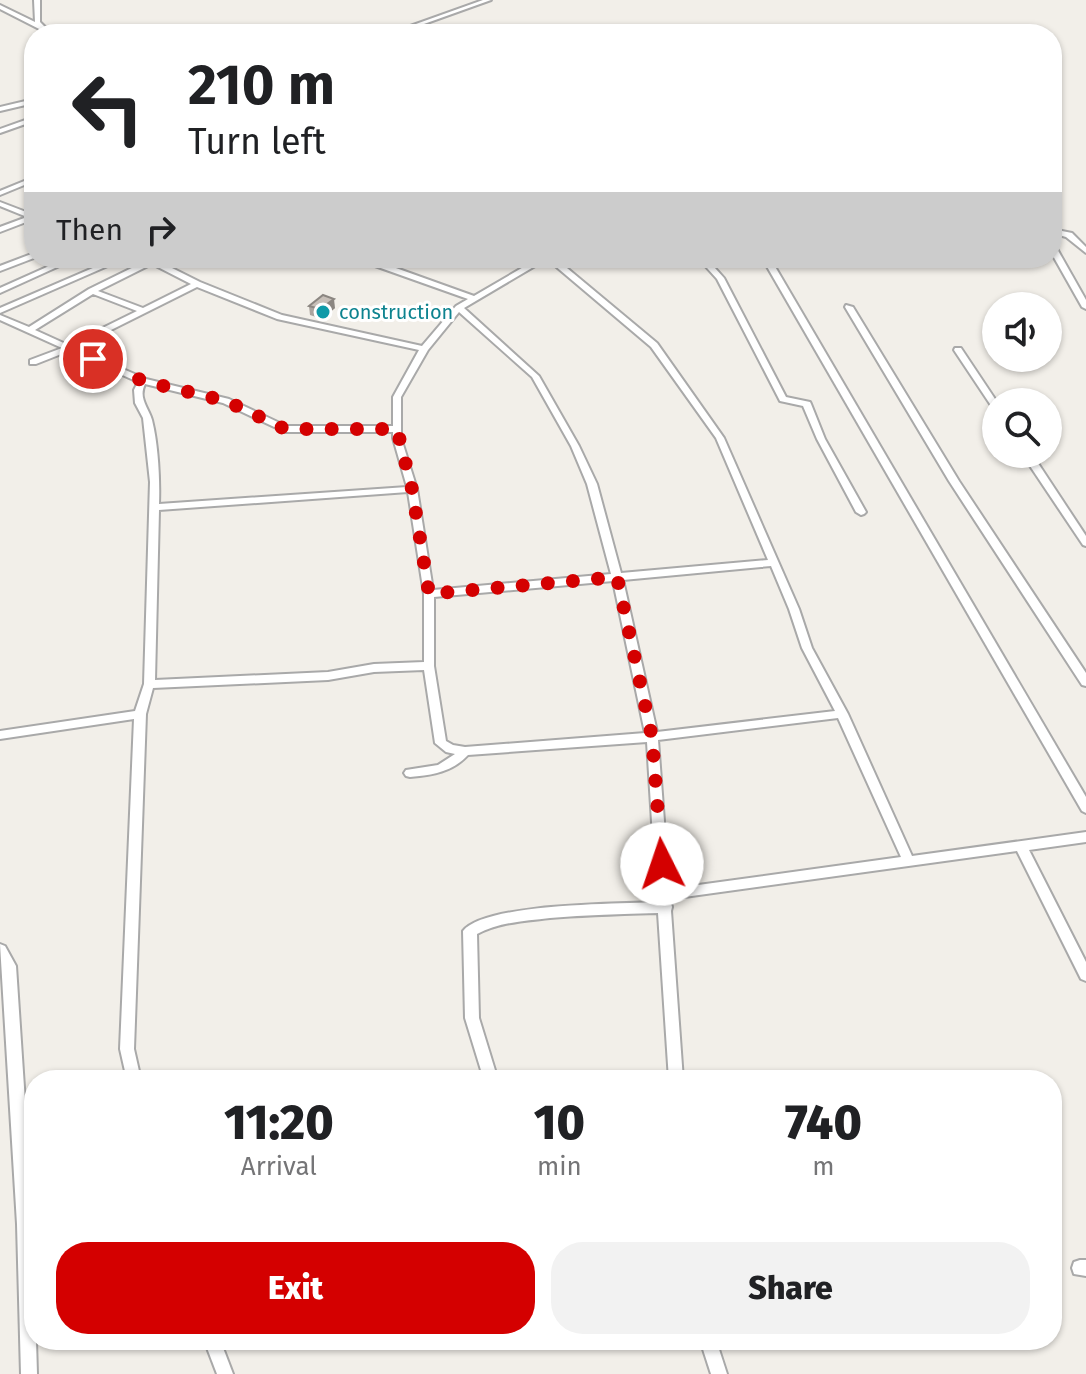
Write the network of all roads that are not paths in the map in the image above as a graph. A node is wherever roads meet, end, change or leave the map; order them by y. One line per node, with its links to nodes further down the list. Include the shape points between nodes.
1 (37, 0): 7 (street)
2 (462, 0): 4 (street)
3 (488, 0): 4 (street)
4 (473, 5): 8 (street)
5 (0, 7): 6 (street)
6 (32, 24)
7 (39, 24)
8 (419, 24)
9 (24, 103): 10 (street)
10 (0, 109)
11 (24, 123): 12 (street)
12 (0, 131)
13 (24, 183): 14 (street)
14 (0, 193)
15 (0, 204): 16 (street)
16 (24, 213)
17 (24, 221): 18 (street)
18 (0, 230)
19 (1062, 233): 20 (street)
20 (1086, 251)
21 (24, 259): 32 (street)
22 (1062, 265): 38 (street)
23 (51, 268): 34 (street)
24 (100, 268): 41 (street)
25 (133, 268): 35 (street)
26 (166, 268): 33 (street)
27 (389, 268): 36 (street)
28 (527, 268): 36 (street)
29 (562, 268): 55 (street, via 654,345 720,438)
30 (711, 268): 53 (street, via 783,399 807,404)
31 (772, 268): 67 (street)
32 (0, 269)
33 (197, 284): 40 (street); 44 (street, via 280,317)
34 (0, 291)
35 (92, 291): 40 (street); 42 (street)
36 (474, 299): 39 (street)
37 (849, 307): 59 (street, via 954,481)
38 (1086, 307)
39 (459, 308): 44 (street); 56 (street, via 527,368 549,399 592,484)
40 (142, 310): 43 (street)
41 (0, 314): 42 (street)
42 (31, 329): 43 (street)
43 (68, 348): 46 (street); 47 (street)
44 (424, 349): 49 (street, via 397,397)
45 (958, 350): 48 (street)
46 (33, 362)
47 (143, 381): 49 (street, via 226,401 285,429); 52 (street, via 138,390 152,453)
48 (983, 388)
49 (397, 429): 51 (street)
50 (1036, 468): 54 (street)
51 (412, 489): 52 (street); 57 (street)
52 (155, 507): 60 (street)
53 (861, 512)
54 (1086, 543)
55 (772, 563): 56 (street); 62 (street)
56 (617, 577): 57 (street); 64 (street)
57 (429, 594): 58 (street)
58 (429, 666): 60 (street); 65 (street, via 441,743)
59 (1085, 678)
60 (149, 684): 61 (street)
61 (140, 714): 63 (street); 75 (street, via 127,1049)
62 (842, 714): 64 (street); 70 (street)
63 (0, 735)
64 (652, 737): 65 (street); 71 (street)
65 (465, 751): 66 (street, via 441,770)
66 (410, 773)
67 (1086, 808)
68 (1086, 837): 69 (street)
69 (1020, 845): 70 (street); 72 (street)
70 (908, 860): 71 (street)
71 (665, 901): 76 (street, via 488,921 470,931 472,1018); 77 (street)
72 (1080, 948): 74 (street)
73 (0, 950): 78 (street, via 9,966)
74 (1086, 975)
75 (132, 1070)
76 (488, 1070)
77 (675, 1070)
78 (24, 1208)
79 (28, 1350): 82 (street)
80 (216, 1350): 83 (street)
81 (711, 1350): 84 (street)
82 (29, 1374)
83 (225, 1374)
84 (719, 1374)

